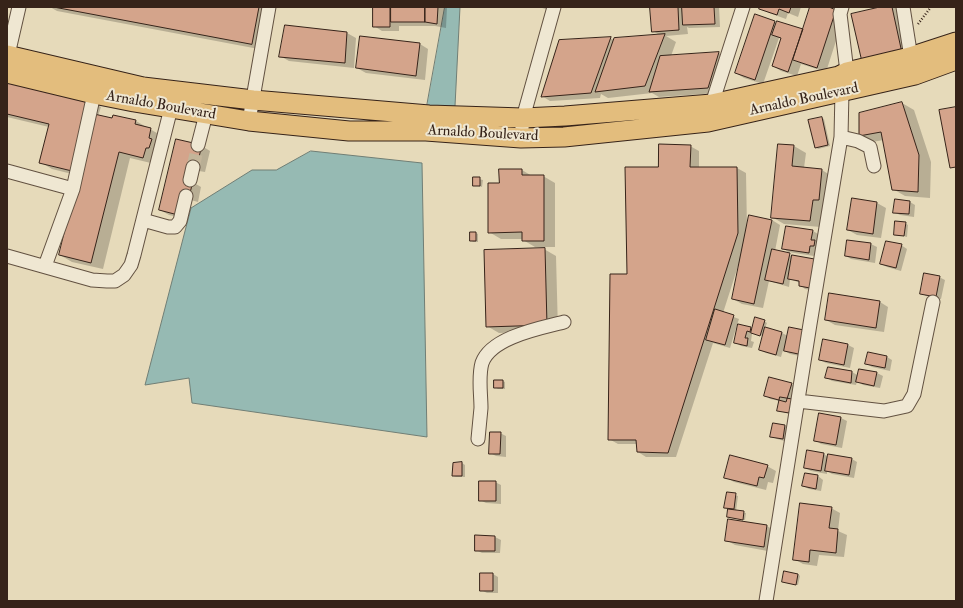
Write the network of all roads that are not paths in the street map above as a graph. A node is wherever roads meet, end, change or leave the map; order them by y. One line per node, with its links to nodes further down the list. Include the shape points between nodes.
1 (20, 7): 10 (street)
2 (269, 7): 14 (street)
3 (554, 7): 18 (street)
4 (743, 7): 16 (street)
5 (842, 7): 12 (street, via 840,14)
6 (903, 7): 8 (street)
7 (956, 42): 8 (highway, Arnaldo Boulevard)
8 (910, 57): 11 (street); 12 (highway, Arnaldo Boulevard)
9 (956, 60): 11 (highway, Arnaldo Boulevard)
10 (7, 61): 13 (highway, Arnaldo Boulevard); 14 (highway, Arnaldo Boulevard, via 142,87)
11 (915, 75): 12 (highway, Arnaldo Boulevard)
12 (843, 80): 16 (highway, Arnaldo Boulevard); 20 (street)
13 (94, 94): 15 (highway, Arnaldo Boulevard); 27 (street)
14 (253, 100): 18 (highway, Arnaldo Boulevard, via 429,115); 19 (street)
15 (171, 108): 17 (highway, Arnaldo Boulevard); 29 (street)
16 (710, 113): 18 (highway, Arnaldo Boulevard); 21 (highway, Arnaldo Boulevard, via 564,137)
17 (206, 114): 19 (highway, Arnaldo Boulevard); 22 (street)
18 (523, 118): 21 (street)
19 (249, 121): 21 (highway, Arnaldo Boulevard, via 349,131 426,131)
20 (841, 137): 23 (street, via 870,146); 34 (street)
21 (521, 138)
22 (198, 145)
23 (874, 166)
24 (193, 167): 26 (street)
25 (7, 171): 27 (street)
26 (190, 180)
27 (73, 189): 31 (street)
28 (186, 196): 29 (street, via 180,221 175,227)
29 (143, 220): 31 (street, via 131,265 116,281 92,280)
30 (7, 256): 31 (street)
31 (45, 266)
32 (934, 302): 34 (street, via 919,375 914,394 907,406 884,411)
33 (564, 322): 35 (street, via 512,337 492,348 482,362)
34 (798, 401): 36 (street)
35 (478, 439)
36 (766, 601)

